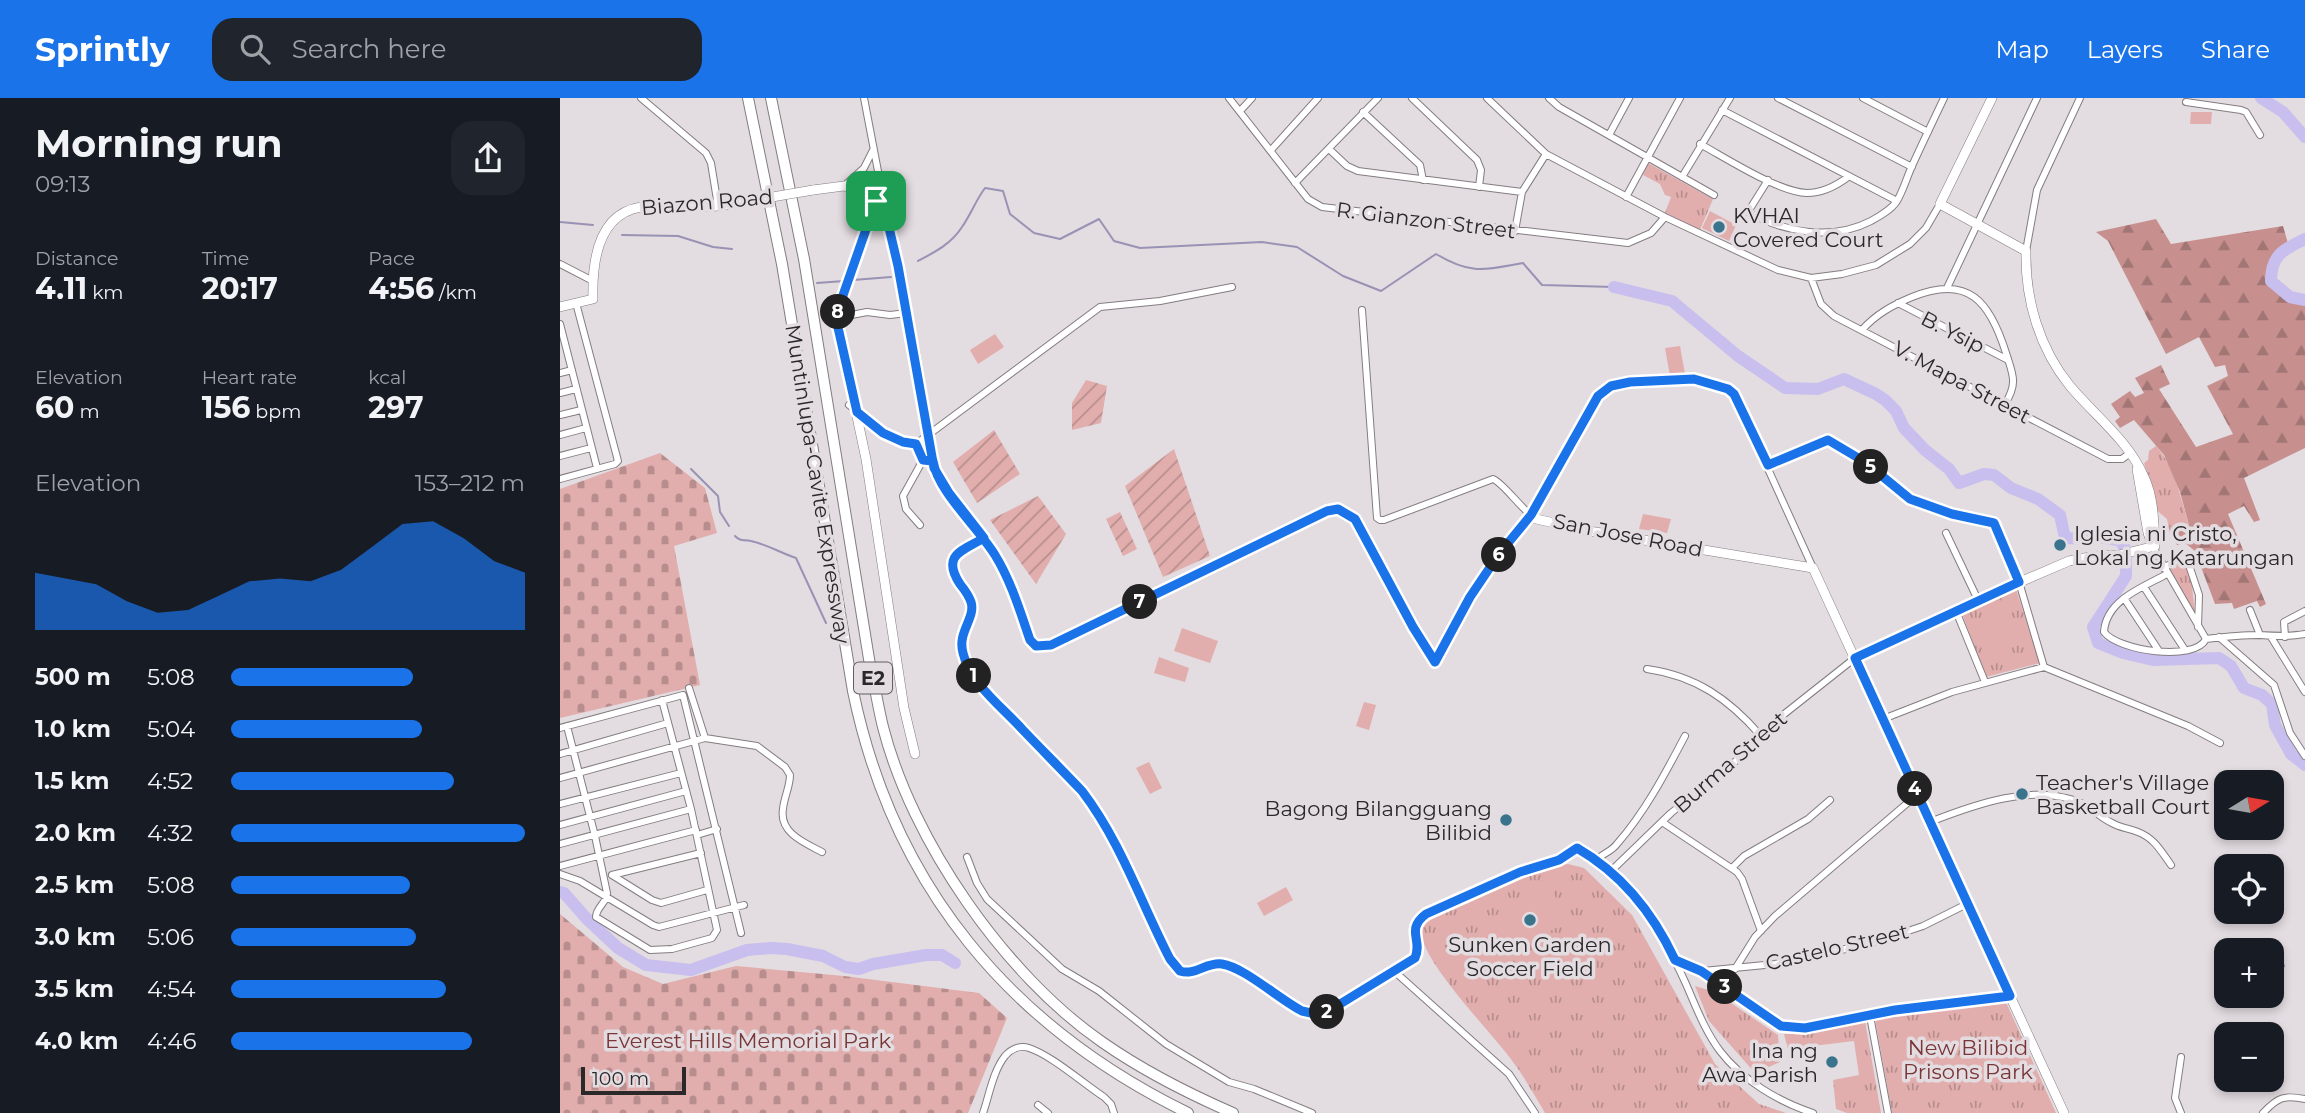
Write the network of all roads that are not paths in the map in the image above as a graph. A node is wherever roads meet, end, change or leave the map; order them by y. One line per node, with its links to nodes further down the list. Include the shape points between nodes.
1 (641, 98): 49 (street, via 706,153)
2 (748, 98): 182 (highway, Muntinlupa-Cavite Expressway / E2, via 782,264 860,727 891,811 920,873 950,919 978,956 1027,1006 1096,1060)
3 (771, 98): 183 (highway, Muntinlupa-Cavite Expressway / E2, via 813,312 876,691 884,729 919,821 935,855 968,904 1004,950 1053,1000 1111,1048)
4 (864, 98): 30 (street)
5 (1228, 98): 24 (street, R. Gianzon Street)
6 (1252, 98): 24 (street)
7 (1318, 98): 31 (street)
8 (1378, 98): 25 (street)
9 (1412, 98): 42 (street, via 1477,160)
10 (1487, 98): 33 (street)
11 (1549, 98): 27 (street)
12 (1616, 98): 21 (street)
13 (1680, 98): 34 (street)
14 (1730, 98): 23 (street)
15 (1777, 98): 35 (street)
16 (1863, 98): 26 (street)
17 (1944, 98): 26 (street)
18 (1992, 98): 48 (street)
19 (2037, 98): 52 (street)
20 (2080, 98): 54 (street, via 2037,190)
21 (1627, 101): 27 (street)
22 (2186, 102): 28 (street, via 2241,110)
23 (1722, 110): 29 (street); 37 (street)
24 (1240, 111): 31 (street, R. Gianzon Street)
25 (1363, 112): 32 (street); 38 (street, via 1420,165)
26 (1928, 132): 35 (street)
27 (1609, 135): 34 (street)
28 (2260, 135)
29 (1700, 144): 36 (street); 39 (street)
30 (874, 147): 41 (street, via 864,168); 50 (street)
31 (1271, 149): 40 (street, R. Gianzon Street)
32 (1329, 149): 38 (street, via 1358,171); 40 (street)
33 (1546, 155): 43 (street); 45 (street)
34 (1648, 157): 36 (street); 45 (street)
35 (1912, 167): 47 (street)
36 (1682, 177): 44 (street)
37 (1848, 177): 39 (street, via 1811,193); 47 (street)
38 (1423, 180): 42 (street)
39 (1768, 180): 47 (street, via 1748,212 1801,231 1843,232 1879,217)
40 (1295, 183): 53 (street, R. Gianzon Street, via 1322,207)
41 (844, 186): 46 (street); 49 (street, Biazon Road, bridge)
42 (1479, 187): 43 (street)
43 (1522, 192): 53 (street)
44 (1714, 195)
45 (1626, 197): 51 (street)
46 (876, 201): 50 (street); 65 (street)
47 (1897, 201)
48 (1940, 204): 52 (street); 56 (street, via 1926,228 1892,257 1859,271)
49 (718, 206): 57 (street, Biazon Road, via 643,206 621,215 598,244)
50 (886, 215): 64 (street)
51 (1665, 218): 53 (street, R. Gianzon Street, via 1651,233 1628,243); 56 (street, via 1779,270)
52 (1977, 225): 54 (street); 59 (street)
53 (1515, 230)
54 (2025, 251): 83 (street, via 2027,290 2044,344 2071,387)
55 (560, 264): 57 (street)
56 (1811, 278): 67 (street, V. Mapa Street, via 1827,311)
57 (593, 281): 60 (street, Biazon Road, via 593,299)
58 (1231, 287): 80 (street, via 1100,307)
59 (1947, 288): 61 (street); 69 (street, via 1976,297 1991,313)
60 (576, 303): 62 (street); 87 (street, via 618,461)
61 (1898, 303): 67 (street, via 1872,318); 69 (street, B. Ysip)
62 (560, 307)
63 (1362, 310): 89 (street, via 1377,517 1384,520 1496,479)
64 (907, 313): 65 (street, via 866,312); 80 (street)
65 (836, 318): 75 (street)
66 (561, 329): 68 (street)
67 (1862, 330): 74 (street, V. Mapa Street)
68 (563, 351): 70 (street)
69 (2008, 360): 74 (street, via 2014,386)
70 (572, 370): 71 (street); 72 (street)
71 (560, 373)
72 (576, 389): 73 (street); 76 (street)
73 (560, 393)
74 (2005, 404): 83 (street, V. Mapa Street, via 2108,459 2122,460)
75 (853, 409): 81 (street, via 883,433); 130 (street)
76 (581, 410): 77 (street); 78 (street)
77 (560, 415)
78 (586, 428): 79 (street); 82 (street)
79 (560, 435)
80 (929, 435): 81 (street); 85 (street)
81 (916, 444): 85 (street)
82 (591, 448): 84 (street); 87 (street)
83 (2130, 453): 93 (street, via 2148,487)
84 (560, 456)
85 (928, 460): 90 (street, via 903,496 906,509); 92 (street)
86 (1768, 465): 89 (street, via 1728,389 1694,379 1611,386 1598,396); 94 (street); 96 (street, via 1831,441 1910,499 1994,523)
87 (597, 468): 88 (street)
88 (560, 479)
89 (1530, 517): 92 (street, San Jose Road, via 1470,597 1435,662 1355,519 1338,509 1046,646 1036,646 1030,640 1003,568); 94 (street, San Jose Road)
90 (919, 525)
91 (1947, 534): 99 (street)
92 (984, 538): 171 (street, via 952,560 955,576 972,603 961,638 964,658 1002,709 1093,806 1175,966 1191,973 1213,964 1229,966 1292,1006 1315,1014 1335,1008)
93 (2154, 547): 95 (street); 96 (street, via 2069,561)
94 (1813, 568): 112 (street)
95 (2165, 571): 97 (street); 103 (street); 103 (street, via 2186,556 2199,595)
96 (2019, 582): 99 (street); 113 (street)
97 (2144, 587): 98 (street); 110 (street)
98 (2124, 598): 111 (street); 111 (street, via 2114,607 2105,635 2125,645)
99 (1978, 600): 101 (street)
100 (2250, 610): 105 (street)
101 (1956, 611): 112 (street); 115 (street)
102 (2305, 611): 107 (street, via 2284,622)
103 (2198, 627): 109 (street)
104 (2305, 634): 107 (street)
105 (2260, 635): 106 (street); 108 (street)
106 (2272, 637): 107 (street); 117 (street)
107 (2285, 637)
108 (2219, 638): 109 (street); 131 (street, via 2274,685 2290,733)
109 (2206, 639): 110 (street, via 2200,647)
110 (2185, 650): 111 (street)
111 (2158, 651)
112 (1855, 658): 119 (street); 123 (street, Burma Street)
113 (2044, 667): 115 (street); 126 (street, via 2188,726)
114 (1647, 669): 123 (street, via 1674,673 1720,697)
115 (1985, 682): 119 (street)
116 (689, 688): 124 (street)
117 (2305, 692)
118 (662, 700): 120 (street); 121 (street); 125 (street, via 683,695)
119 (1883, 719): 136 (street)
120 (668, 723): 127 (street); 128 (street)
121 (564, 727): 128 (street)
122 (1685, 736): 153 (street, via 1634,822 1611,851)
123 (1761, 736): 142 (street, Burma Street)
124 (705, 738): 125 (street); 149 (street, via 757,746 785,767 790,775 782,811 786,827)
125 (693, 741): 127 (street); 145 (street)
126 (2220, 744)
127 (674, 746): 132 (street); 133 (street)
128 (574, 750): 129 (street); 133 (street)
129 (560, 754)
130 (915, 754)
131 (2305, 756)
132 (681, 773): 135 (street); 137 (street)
133 (579, 774): 134 (street); 137 (street)
134 (560, 778)
135 (686, 791): 140 (street); 141 (street)
136 (1918, 794): 143 (street); 167 (street)
137 (586, 797): 139 (street); 141 (street)
138 (1830, 800): 156 (street)
139 (560, 804)
140 (691, 809): 146 (street); 147 (street)
141 (590, 817): 144 (street); 147 (street)
142 (1662, 822): 156 (street); 157 (street, Burma Street)
143 (1930, 822): 154 (street, via 2014,796 2063,798 2149,836); 163 (street)
144 (560, 825)
145 (718, 829): 146 (street); 165 (street)
146 (696, 833): 150 (street); 151 (street)
147 (596, 836): 148 (street); 151 (street)
148 (560, 844)
149 (822, 852)
150 (701, 853): 159 (street); 161 (street)
151 (599, 857): 155 (street); 160 (street)
152 (967, 857): 184 (street, via 987,899 1062,969 1100,990 1166,1044 1229,1082)
153 (1597, 860): 157 (street); 171 (street, via 1577,848 1559,860 1520,872 1426,914 1416,924 1415,958)
154 (2171, 865)
155 (560, 866)
156 (1733, 867): 167 (street)
157 (1610, 872): 169 (street, via 1657,925)
158 (560, 874): 162 (street)
159 (612, 875): 160 (street); 161 (street, via 661,903)
160 (603, 876): 162 (street)
161 (708, 890): 166 (street)
162 (607, 898): 166 (street, via 659,926); 166 (street, via 597,918 654,950 714,937)
163 (1967, 904): 170 (street, Castelo Street, via 1923,926 1869,944); 173 (street)
164 (744, 905): 165 (street)
165 (735, 908): 166 (street); 168 (street)
166 (713, 914)
167 (1761, 931): 170 (street)
168 (741, 933)
169 (1675, 960): 172 (street); 186 (street, via 1721,1052 1749,1080)
170 (1735, 969): 172 (street, Castelo Street)
171 (1394, 971): 185 (street, via 1509,1074)
172 (1701, 971): 174 (street, via 1781,1026 1805,1028)
173 (2010, 996): 174 (street); 188 (street)
174 (1870, 1016): 187 (street)
175 (2181, 1057): 189 (street, via 2175,1098)
176 (2305, 1099): 178 (street, via 2276,1099)
177 (1038, 1105): 180 (street)
178 (2267, 1111)
179 (983, 1113): 181 (street, via 1001,1062 1021,1047 1043,1055 1104,1097)
180 (1048, 1113)
181 (1114, 1113)
182 (1188, 1113)
183 (1233, 1113)
184 (1312, 1113)
185 (1535, 1113)
186 (1813, 1113)
187 (1888, 1113)
188 (2064, 1113)
189 (2181, 1113)

